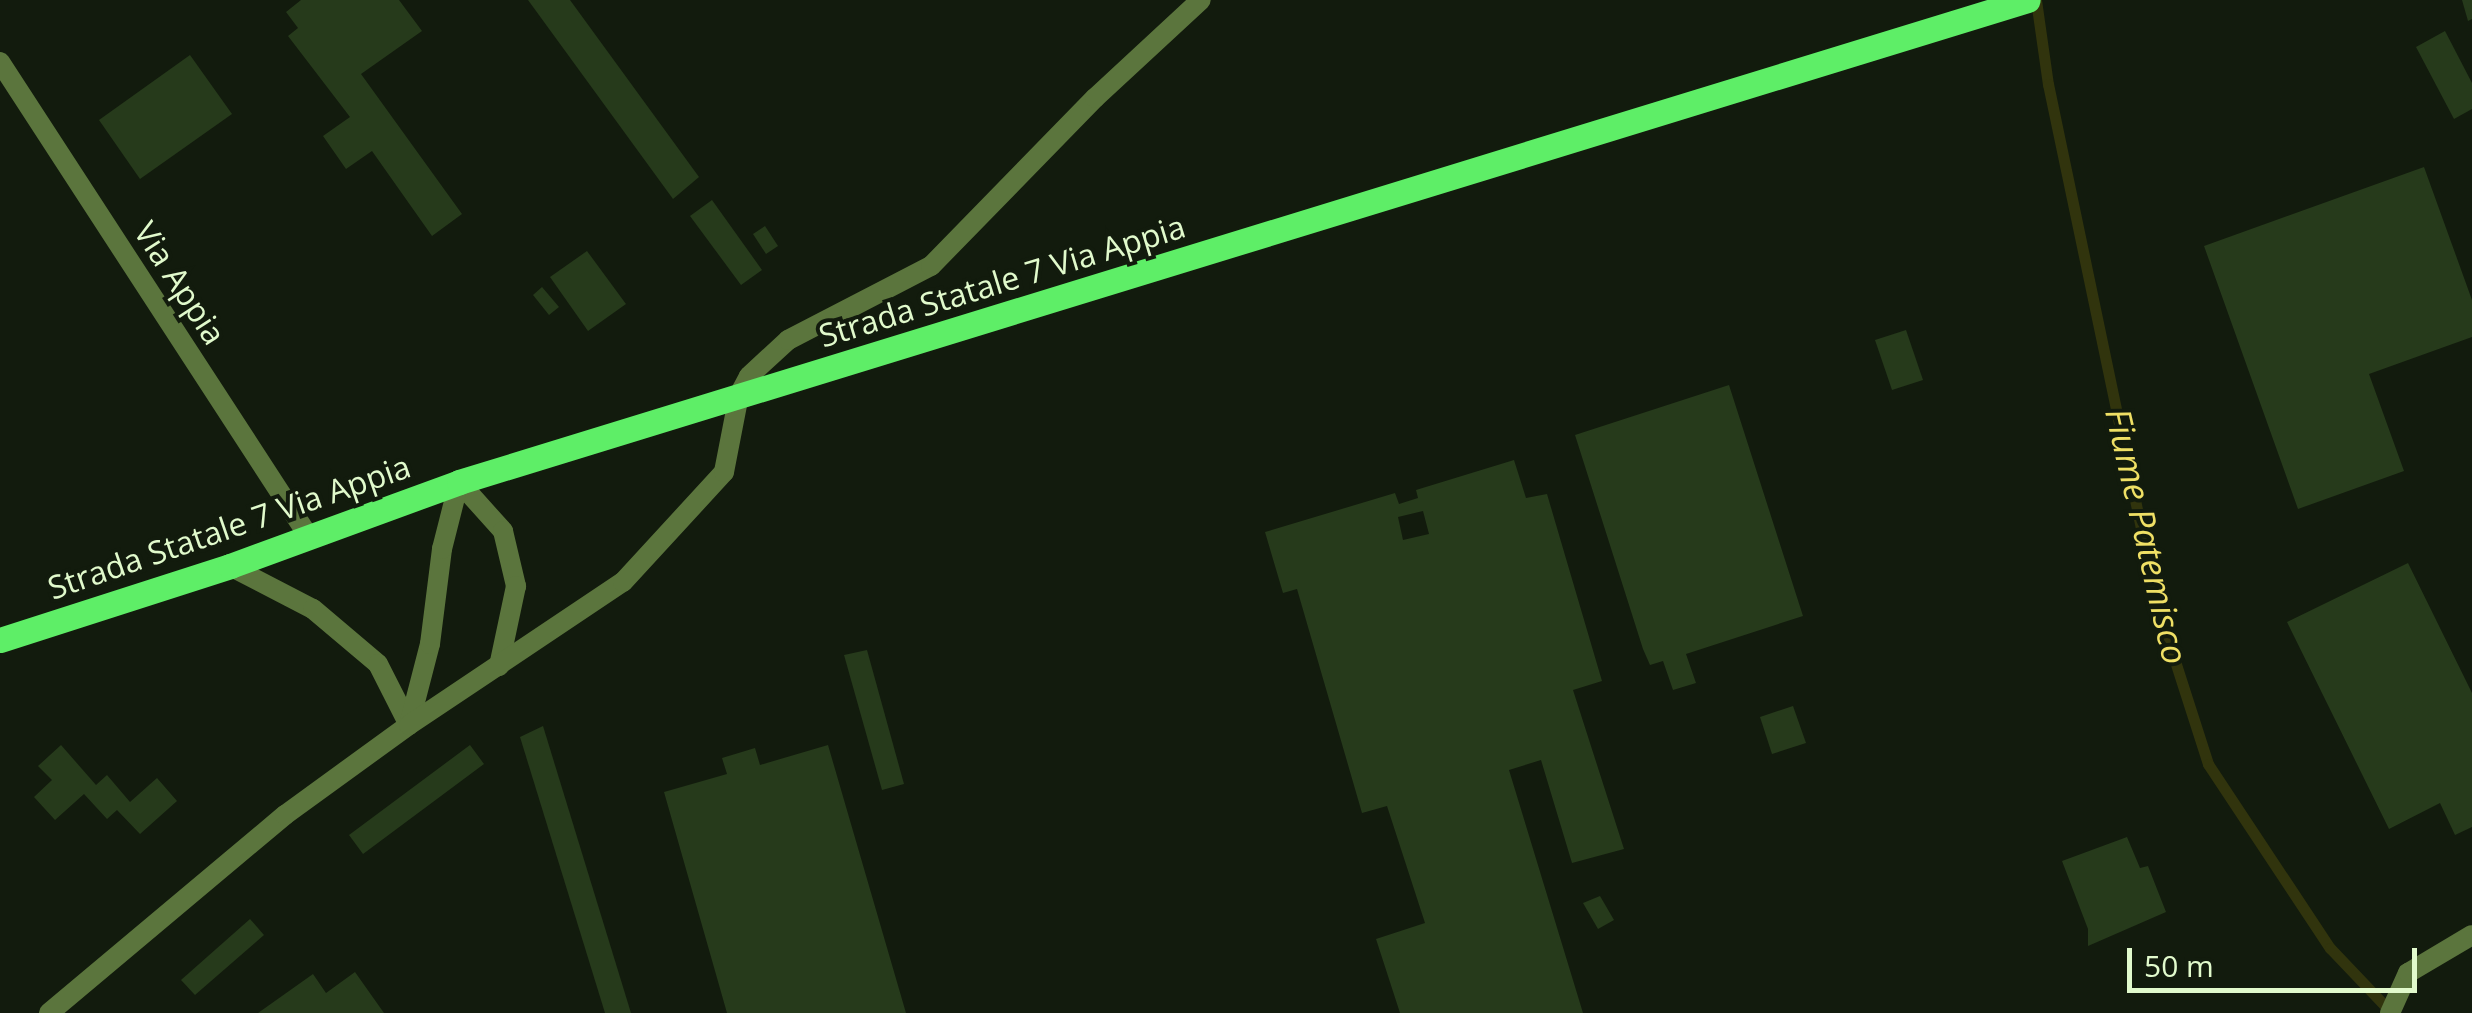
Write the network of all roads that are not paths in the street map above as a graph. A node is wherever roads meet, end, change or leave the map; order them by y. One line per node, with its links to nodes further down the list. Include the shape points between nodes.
1 (1201, 0): 4 (street, via 931,266 788,340 749,376)
2 (2028, 0): 4 (main road, Strada Statale 7 Via Appia)
3 (0, 62): 6 (street, Via Appia)
4 (740, 396): 5 (main road, Strada Statale 7 Via Appia); 9 (street, via 724,472 623,582)
5 (459, 482): 6 (main road, Strada Statale 7 Via Appia); 9 (street, via 503,531 516,586); 10 (street)
6 (309, 537): 7 (main road, Strada Statale 7 Via Appia)
7 (230, 566): 8 (main road, Strada Statale 7 Via Appia); 10 (street, via 313,609 378,664)
8 (0, 640)
9 (499, 666): 10 (street)
10 (409, 725): 12 (street, via 284,814)
11 (2472, 936): 13 (street, via 2408,974)
12 (49, 1013)
13 (2390, 1013)

